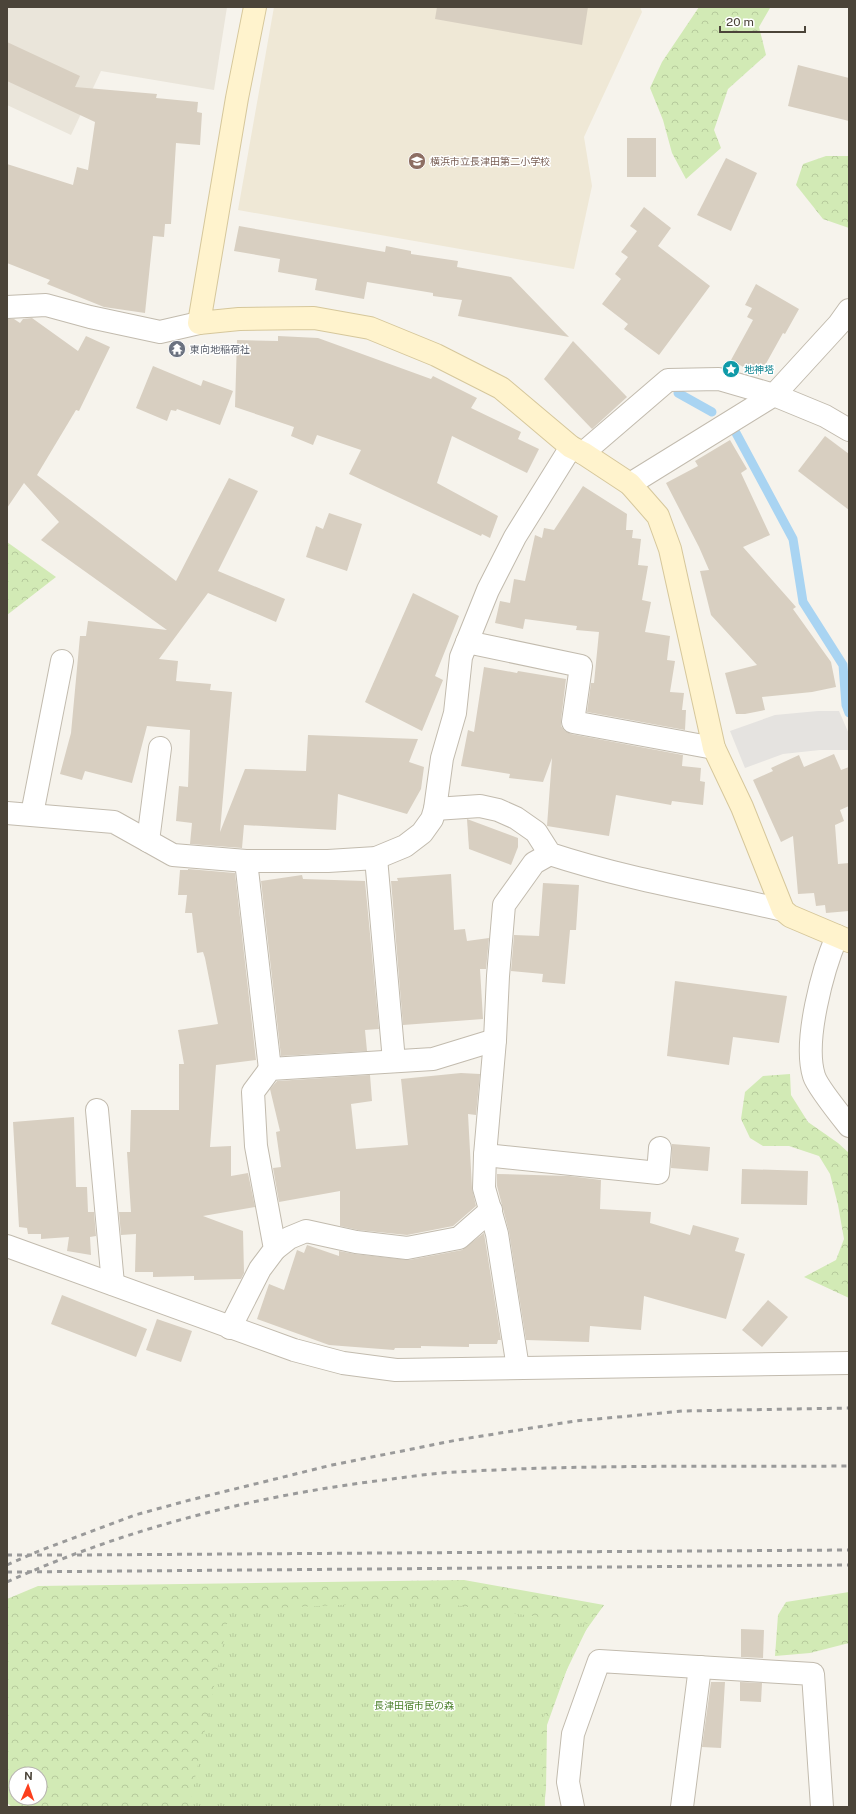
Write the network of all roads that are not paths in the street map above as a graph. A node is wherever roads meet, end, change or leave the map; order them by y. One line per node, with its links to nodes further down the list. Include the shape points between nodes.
1 (255, 7): 4 (street)
2 (7, 306): 4 (street, via 46,305 160,332)
3 (849, 310): 5 (street)
4 (199, 323): 7 (street, via 239,319 314,318 370,328 436,356 501,388)
5 (774, 395): 6 (street, via 825,416); 7 (street, via 718,379 668,380); 8 (street)
6 (849, 430)
7 (577, 450): 8 (street); 9 (street, via 515,537 488,590)
8 (630, 484): 12 (street, via 658,516 670,549)
9 (467, 642): 12 (street, via 580,666 573,722); 13 (street, via 461,657 455,713 442,758)
10 (62, 661): 15 (street)
11 (160, 748): 16 (street)
12 (714, 748): 20 (street, via 742,807)
13 (436, 809): 17 (street, via 480,806 498,810 516,818 536,832); 18 (street, via 422,833 405,846)
14 (7, 813): 15 (street)
15 (32, 814): 16 (street, via 114,822)
16 (148, 841): 19 (street, via 173,855)
17 (550, 854): 20 (street, via 650,882); 22 (street, via 534,863 504,905)
18 (376, 858): 19 (street); 23 (street)
19 (246, 861): 24 (street)
20 (783, 910): 21 (street, via 790,916)
21 (843, 939): 26 (street, via 822,977 810,1050 814,1077)
22 (494, 1040): 23 (street, via 433,1059); 28 (street)
23 (394, 1061): 24 (street)
24 (270, 1069): 31 (street, via 253,1092 256,1146)
25 (97, 1110): 32 (street)
26 (849, 1126)
27 (660, 1148): 28 (street, via 658,1173)
28 (485, 1155): 29 (street, via 484,1188)
29 (491, 1210): 31 (street, via 459,1238 407,1248 356,1242 306,1231 289,1238); 35 (street)
30 (7, 1246): 32 (street)
31 (275, 1249): 33 (street, via 260,1269)
32 (113, 1284): 33 (street)
33 (230, 1328): 35 (street, via 343,1364 396,1370)
34 (849, 1363): 35 (street)
35 (518, 1368)
36 (700, 1667): 37 (street, via 598,1661 573,1734 568,1782); 38 (street); 39 (street, via 813,1674)
37 (574, 1807)
38 (682, 1807)
39 (822, 1807)

